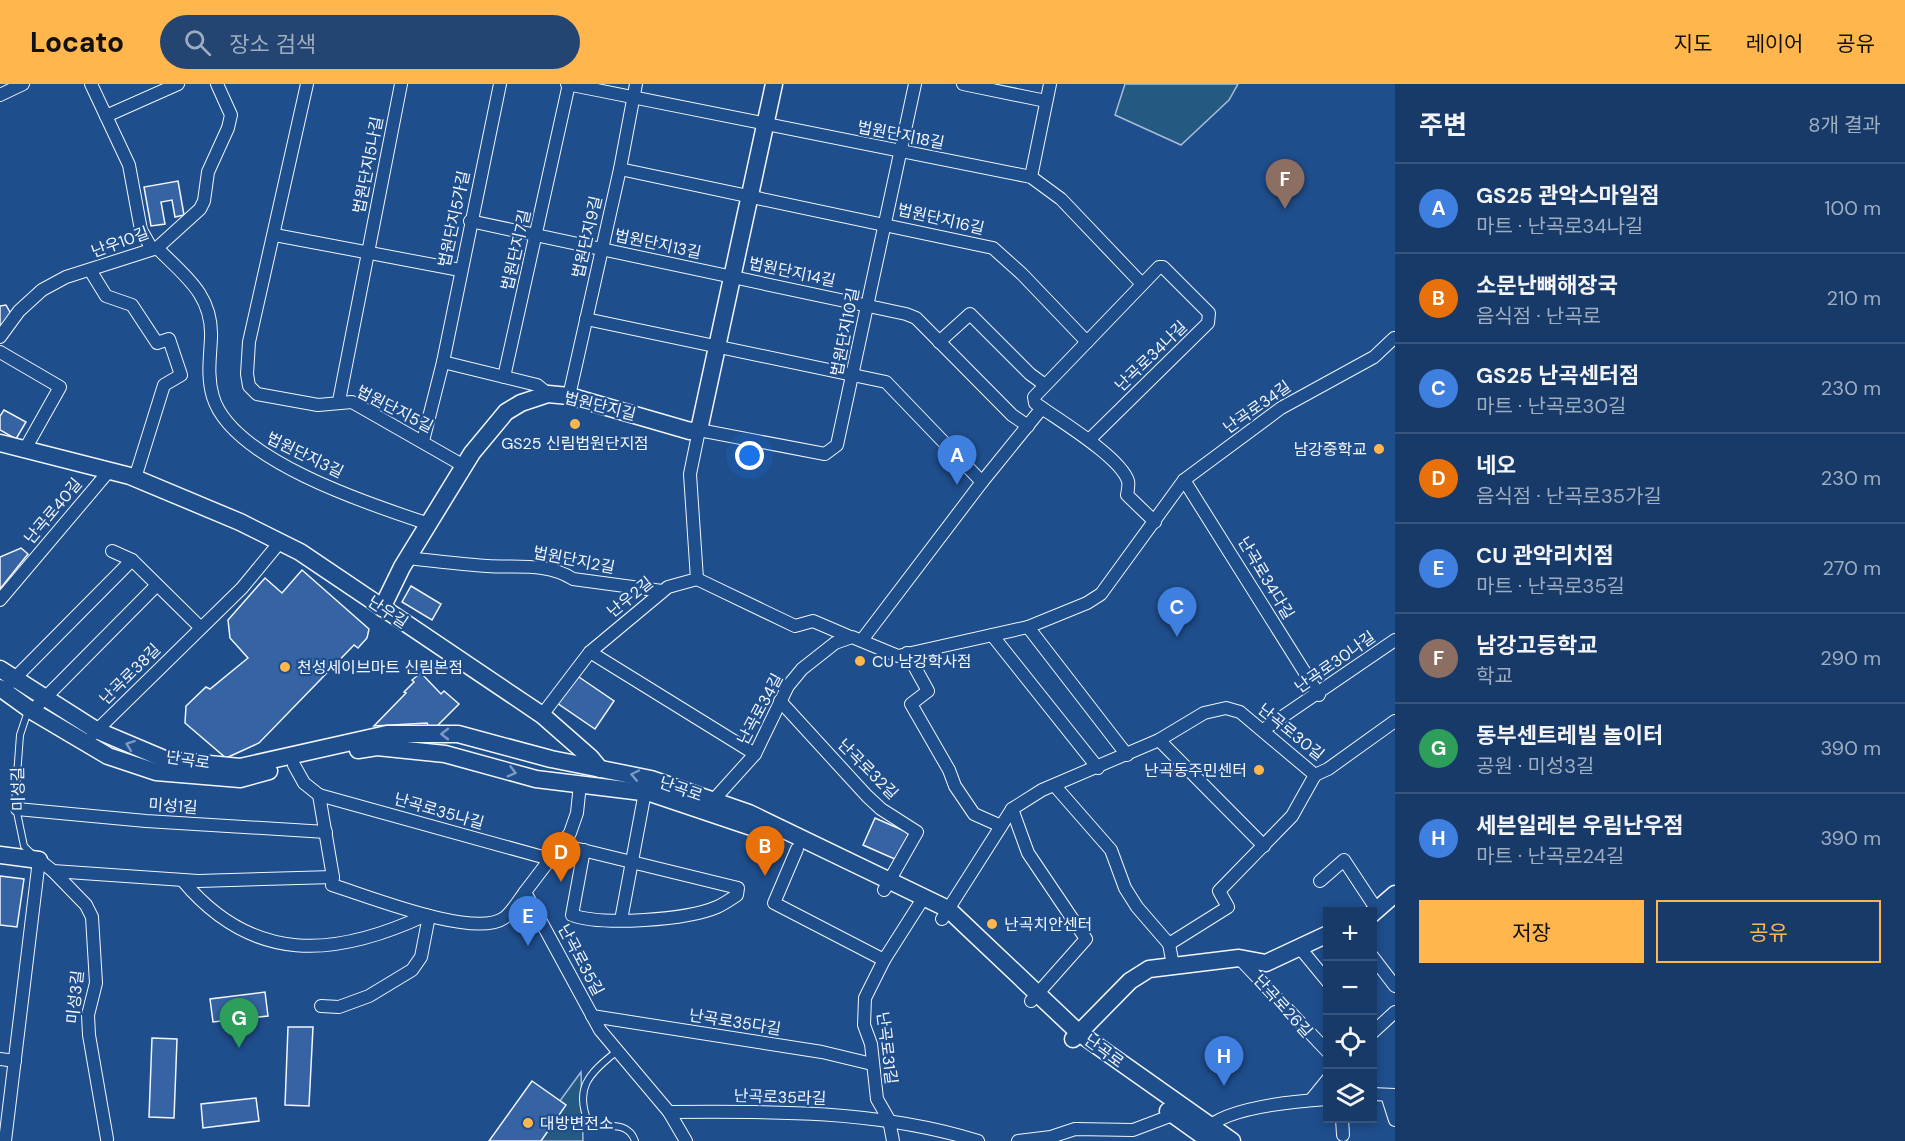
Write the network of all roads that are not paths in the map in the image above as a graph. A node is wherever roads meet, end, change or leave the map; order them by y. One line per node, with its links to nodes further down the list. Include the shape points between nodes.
1 (23, 84): 14 (street)
2 (91, 84): 17 (street, 법원단지3길)
3 (177, 84): 17 (street)
4 (217, 84): 27 (street, 난우10길, via 231,115 208,172 204,201 200,209)
5 (307, 84): 25 (street, 법원단지5길)
6 (401, 84): 29 (street, 법원단지5나길)
7 (500, 84): 23 (street, 법원단지5가길)
8 (568, 84): 15 (street, 법원단지18길); 26 (street, 법원단지7길)
9 (636, 84): 15 (street, 법원단지9길)
10 (774, 84): 18 (main road)
11 (915, 84): 19 (street, 법원단지10길)
12 (963, 84): 16 (street)
13 (1050, 84): 16 (street)
14 (0, 95)
15 (633, 98): 18 (street, 법원단지18길); 20 (street, 법원단지9길)
16 (1046, 101): 21 (street)
17 (106, 116): 27 (street, 법원단지3길, via 129,165 141,230)
18 (765, 124): 19 (street, 법원단지18길); 22 (main road)
19 (900, 151): 21 (street, 법원단지18길); 24 (street, 법원단지10길)
20 (620, 169): 22 (street); 28 (street, 법원단지9길)
21 (1031, 177): 33 (street, 법원단지18길, via 1061,199)
22 (751, 196): 24 (street, 법원단지16길); 32 (main road)
23 (470, 220): 26 (street, 법원단지13길); 31 (street, 법원단지5가길)
24 (885, 223): 34 (street, 법원단지10길); 39 (street, 법원단지16길, via 993,248)
25 (274, 235): 29 (street); 48 (street, 법원단지5길, via 247,354 249,386 268,397 318,405)
26 (537, 235): 28 (street, 법원단지13길); 44 (street, 법원단지7길)
27 (155, 248): 30 (street, 난우10길); 62 (street, 법원단지3길, via 208,304 208,367 213,399 239,437 265,456 295,470 371,504)
28 (601, 248): 32 (street, 법원단지13길); 35 (street, 법원단지9길)
29 (368, 253): 31 (street); 48 (street, 법원단지5나길)
30 (90, 270): 36 (street, 난우10길, via 42,290 19,311); 58 (street, via 106,296 132,305 157,343 169,339 181,375 164,385)
31 (460, 270): 42 (street, 법원단지5가길)
32 (732, 276): 34 (street, 법원단지14길); 40 (main road)
33 (1142, 284): 39 (street, 난곡로34나길); 52 (street, 난곡로34나길, via 1163,267 1209,313 1208,323)
34 (867, 305): 38 (street, 법원단지14길, via 916,318); 43 (street, 법원단지10길)
35 (586, 319): 40 (street); 47 (street, 법원단지9길)
36 (0, 337)
37 (1394, 338): 59 (street, 난곡로34길, via 1374,357 1281,408)
38 (939, 342): 45 (street, via 970,314); 50 (street, 법원단지14길)
39 (1087, 342): 45 (street, 난곡로34나길)
40 (718, 347): 43 (street); 51 (main road)
41 (0, 352): 55 (street, via 60,387)
42 (443, 362): 44 (street); 53 (street, 법원단지5가길)
43 (854, 376): 51 (street, 법원단지10길, via 837,446 828,453); 60 (street, via 886,382)
44 (504, 377): 46 (street, via 537,385)
45 (1046, 385): 49 (street, 난곡로34나길, via 1034,397)
46 (548, 394): 47 (main road, 법원단지길); 56 (main road, 법원단지길, via 506,412)
47 (569, 396): 51 (main road, 법원단지길, via 690,431)
48 (339, 401): 53 (street, 법원단지5길, via 352,402)
49 (1042, 408): 50 (street); 52 (street)
50 (1028, 426): 60 (street)
51 (699, 430): 67 (street, via 690,474)
52 (1090, 439): 61 (street, via 1125,475 1129,484 1127,495)
53 (423, 441): 56 (street, 법원단지5길)
54 (0, 443): 55 (main road, 난우길)
55 (24, 451): 57 (main road, 난우길)
56 (464, 466): 62 (main road, 법원단지길)
57 (109, 471): 58 (main road, 난우길); 70 (street, 난곡로40길)
58 (135, 478): 63 (main road, 난우길)
59 (1184, 480): 61 (street, 난곡로34길); 81 (street, 난곡로34다길)
60 (982, 482): 76 (street)
61 (1155, 522): 73 (street, 난곡로34길, via 1101,594)
62 (429, 524): 65 (main road, 법원단지길)
63 (280, 542): 71 (main road, 난우길); 72 (street, 난곡로38길, via 242,588)
64 (112, 551): 66 (street)
65 (408, 558): 69 (street, 법원단지2길, via 542,567 561,571 573,579); 71 (main road, 법원단지길)
66 (132, 560): 68 (street); 80 (street)
67 (697, 579): 69 (street, 난우2길); 75 (street, via 795,626 813,621)
68 (157, 585): 72 (street); 82 (street)
69 (662, 591): 78 (street, 난우2길)
70 (0, 600)
71 (382, 608): 85 (main road, 난우길)
72 (200, 627): 87 (street, 난곡로38길)
73 (1028, 627): 74 (street, 난곡로34길); 92 (street)
74 (992, 634): 79 (street, 난곡로34길); 95 (street)
75 (848, 636): 76 (street, 난곡로34길); 83 (street, 난곡로34길, via 802,669)
76 (862, 640): 79 (street, 난곡로34길, via 889,654)
77 (1395, 640): 81 (street, 난곡로30나길)
78 (590, 652): 85 (street, 난우2길); 91 (street)
79 (907, 653): 105 (street, via 928,691 911,704 955,786 974,814)
80 (4, 682): 82 (main road, 난곡로); 84 (main road, 난곡로)
81 (1319, 694): 88 (street, 난곡로30나길)
82 (45, 699): 84 (street); 87 (main road, 난곡로)
83 (780, 701): 91 (street, 난곡로34길); 119 (street, 난곡로32길, via 867,796 917,832)
84 (30, 710): 90 (main road, 난곡로); 103 (lane, 미성길, via 20,735)
85 (542, 715): 94 (main road, 난우길)
86 (1395, 721): 96 (street, 난곡로30길)
87 (96, 730): 90 (street, 난곡로38길); 94 (main road, 난곡로, one-way to 87, via 458,734 387,734 240,767 167,760)
88 (1263, 730): 89 (street, 난곡로30길, via 1240,712 1226,708 1204,712); 96 (street, 난곡로30길)
89 (1159, 740): 92 (street, 난곡로30길); 108 (street)
90 (84, 743): 93 (main road, 난곡로, via 108,756 156,772 240,779)
91 (755, 754): 102 (street, 난곡로34길)
92 (1127, 755): 95 (street, 난곡로30길)
93 (294, 765): 97 (main road, 난곡로, one-way to 97, via 377,747 445,754 536,778); 101 (street, via 304,783)
94 (599, 768): 99 (main road, 난우길); 102 (main road, 난곡로, one-way to 94, via 651,779)
95 (1098, 768): 98 (street, 난곡로30길)
96 (1315, 775): 108 (street, via 1292,816)
97 (580, 784): 99 (main road, 난곡로); 107 (street, via 577,813)
98 (1055, 786): 104 (street, 난곡로30길); 129 (street, via 1111,850 1125,888)
99 (612, 788): 100 (main road, 난곡로)
100 (645, 792): 102 (main road, 난곡로); 114 (street, 난곡로)
101 (318, 795): 106 (street); 112 (street, 난곡로35나길)
102 (709, 805): 109 (main road, 난곡로); 119 (main road, 난곡로, via 749,813)
103 (17, 809): 106 (street, 미성1길); 113 (lane, 미성길, via 24,846)
104 (1012, 809): 105 (street, 난곡로30길); 137 (street, via 1028,853 1086,939)
105 (1001, 826): 125 (street, 난곡로30길)
106 (326, 832): 116 (street)
107 (562, 845): 110 (street); 112 (street)
108 (1264, 846): 129 (street, via 1219,891 1228,907)
109 (797, 849): 119 (main road, 난곡로); 132 (street, via 774,903)
110 (584, 850): 114 (street); 127 (street, via 572,915 587,921)
111 (0, 855): 113 (main road)
112 (550, 859): 120 (street)
113 (39, 860): 115 (street, 미성3길); 146 (street)
114 (632, 862): 127 (street, 난곡로); 127 (street, via 738,888 737,894 717,907 696,912)
115 (53, 871): 117 (street); 160 (street, 미성3길, via 86,905 92,917 96,983 88,1016 89,1035)
116 (333, 877): 117 (street); 126 (street, via 332,885)
117 (183, 880): 126 (street, via 201,902 225,921 263,939 301,947 347,944)
118 (1320, 881): 123 (street, via 1344,860)
119 (887, 885): 122 (main road, 난곡로)
120 (525, 892): 126 (street, via 504,918 493,922 480,924); 140 (street, 난곡로35길)
121 (1395, 894): 124 (main road)
122 (922, 902): 125 (main road, 난곡로); 132 (street, 난곡로31길)
123 (1372, 907)
124 (1377, 910)
125 (945, 914): 137 (main road, 난곡로)
126 (428, 916): 138 (street, via 421,957 412,970 369,996 339,1007)
127 (621, 920)
128 (1323, 936): 130 (main road, 난곡로26길)
129 (1169, 944): 134 (street)
130 (1300, 948): 131 (main road, 난곡로26길, via 1266,963); 135 (street)
131 (1239, 958): 134 (main road, 난곡로26길); 143 (street, 난곡로26길)
132 (884, 960): 147 (street, 난곡로31길, via 865,998 864,1025 871,1044)
133 (1376, 961): 136 (street)
134 (1173, 965): 142 (main road, 난곡로26길, via 1149,969 1130,981)
135 (1323, 976)
136 (1395, 986)
137 (1034, 997): 142 (main road, 난곡로)
138 (321, 1006)
139 (1395, 1012): 141 (street)
140 (592, 1016): 144 (street, 난곡로35길); 147 (street, 난곡로35다길, via 822,1052)
141 (1377, 1028)
142 (1076, 1036): 153 (main road, 난곡로)
143 (1323, 1048)
144 (616, 1052): 152 (street, 난곡로35길); 162 (lane, via 588,1077 582,1099 585,1114 589,1124 626,1129)
145 (0, 1059): 146 (street)
146 (15, 1061): 157 (street)
147 (872, 1064): 154 (street, 난곡로31길, via 877,1100)
148 (1323, 1085): 151 (street)
149 (1391, 1095): 155 (street)
150 (1323, 1099): 151 (street)
151 (1311, 1100): 158 (street, via 1227,1116)
152 (669, 1112): 154 (street, 난곡로35라길); 163 (street, 난곡로35길)
153 (1179, 1112): 158 (main road, 난곡로); 165 (street, via 1133,1130 1075,1129)
154 (889, 1120): 161 (street, 난곡로35라길); 164 (street, 난곡로31길)
155 (1395, 1120)
156 (1342, 1123): 159 (street)
157 (4, 1134)
158 (1208, 1134): 166 (main road, 난곡로)
159 (1343, 1135)
160 (107, 1139)
161 (972, 1140)
162 (634, 1141)
163 (686, 1141)
164 (893, 1141)
165 (1018, 1141)
166 (1232, 1141)

